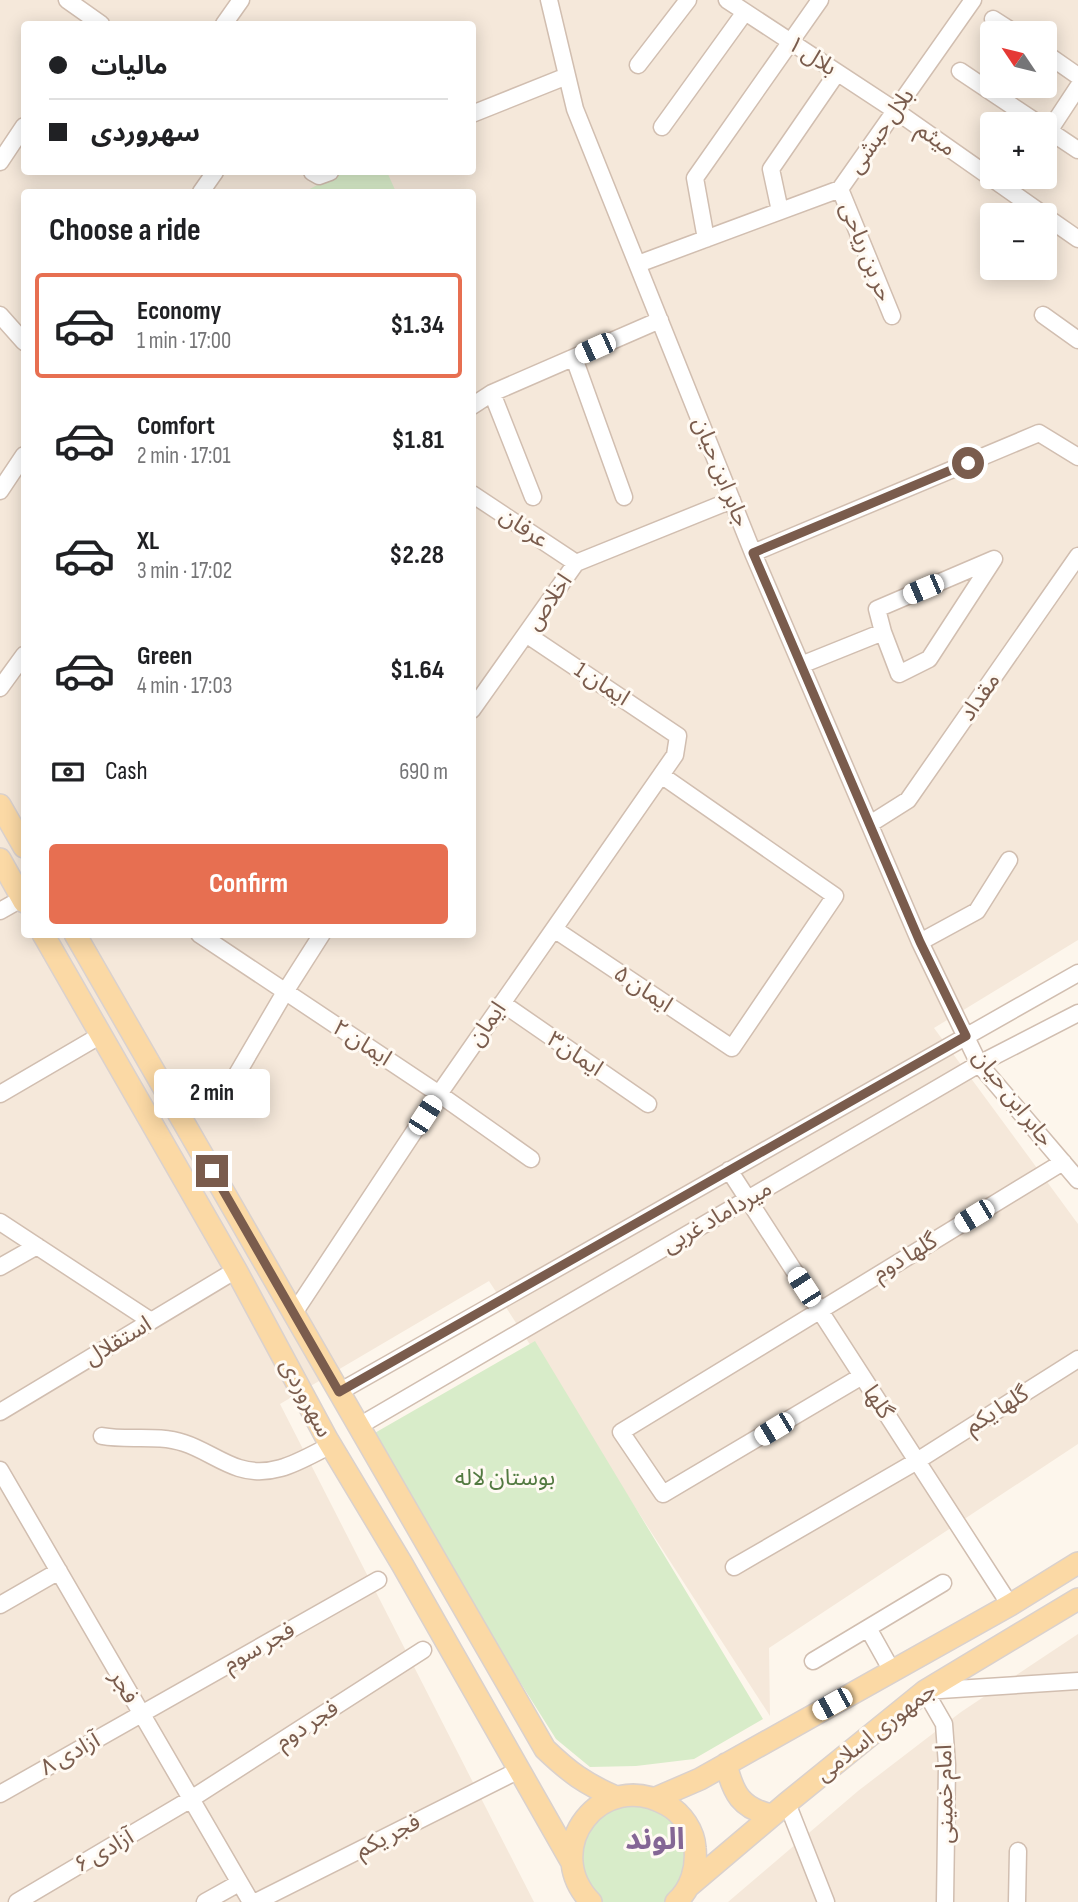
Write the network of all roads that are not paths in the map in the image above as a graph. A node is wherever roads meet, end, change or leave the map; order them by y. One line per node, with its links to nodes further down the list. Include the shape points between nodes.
1 (67, 0): 10 (street)
2 (241, 0): 11 (street)
3 (549, 0): 18 (street, جابر ابن حیان)
4 (688, 0): 15 (street)
5 (727, 0): 8 (street, بلال ۱)
6 (820, 0): 13 (street)
7 (973, 0): 21 (street, بلال حبشی)
8 (745, 12): 13 (street, بلال ۱); 25 (street)
9 (993, 19): 12 (street)
10 (93, 21)
11 (226, 21)
12 (996, 21)
13 (791, 42): 17 (street, بلال ۱); 34 (street, via 695,178)
14 (1057, 61): 19 (street)
15 (638, 65)
16 (961, 71): 23 (street)
17 (838, 73): 21 (street, بلال ۱); 32 (street, via 771,169)
18 (567, 76): 22 (street); 36 (street, جابر ابن حیان, via 575,109)
19 (1078, 76)
20 (1078, 88): 24 (street)
21 (896, 111): 30 (street, بلال حبشی); 31 (street, میثم)
22 (476, 112)
23 (1021, 112)
24 (1057, 113)
25 (663, 127)
26 (21, 130): 29 (street)
27 (1057, 136): 28 (street)
28 (1078, 150)
29 (0, 162)
30 (840, 189): 32 (street, بلال حبشی); 39 (street, حر بن ریاحی)
31 (1027, 203)
32 (780, 211): 34 (street, بلال حبشی)
33 (1057, 224): 35 (street, میثم)
34 (706, 239): 36 (street, بلال حبشی)
35 (1078, 239)
36 (638, 264): 40 (street, جابر ابن حیان)
37 (0, 315): 41 (street)
38 (1043, 315): 42 (street)
39 (892, 316)
40 (660, 320): 43 (street); 52 (street, جابر ابن حیان)
41 (21, 339)
42 (1078, 340)
43 (574, 358): 44 (street); 51 (street)
44 (492, 393): 45 (street); 49 (street)
45 (476, 403)
46 (1078, 457): 53 (street, via 1040,433)
47 (21, 460): 48 (street)
48 (0, 491)
49 (533, 496)
50 (476, 497): 55 (street, عرفان)
51 (624, 497)
52 (732, 500): 53 (street, جابر ابن حیان); 55 (street, اخلاص)
53 (753, 553): 59 (street, جابر ابن حیان)
54 (1078, 556): 65 (street, مقداد, via 908,800)
55 (576, 563): 57 (street, اخلاص)
56 (883, 632): 56 (street, via 877,609 994,559 929,659 900,674); 59 (street)
57 (526, 634): 61 (street, اخلاص); 62 (street, ایمان 1)
58 (21, 659): 60 (street)
59 (801, 665): 65 (street, جابر ابن حیان)
60 (0, 688)
61 (476, 704)
62 (678, 736): 63 (street, ایمان, via 675,755)
63 (661, 775): 72 (street, ایمان); 72 (street, ایمان ۵, via 835,896 732,1048)
64 (0, 804): 66 (main road)
65 (870, 824): 77 (street, جابر ابن حیان)
66 (21, 842)
67 (0, 859): 69 (main road)
68 (1009, 860): 77 (street, via 978,911)
69 (21, 895)
70 (21, 901): 71 (street)
71 (0, 911)
72 (554, 929): 80 (street, ایمان)
73 (45, 938): 82 (main road, سهروردی)
74 (77, 938): 99 (main road, سهروردی)
75 (205, 938): 79 (street, ایمان ۲)
76 (319, 938): 79 (street)
77 (920, 942): 83 (street, جابر ابن حیان)
78 (1078, 973): 83 (street, میرداماد غربی)
79 (285, 992): 86 (street, ایمان ۲); 87 (street)
80 (502, 1003): 86 (street, ایمان); 88 (street, ایمان۳)
81 (1078, 1013): 84 (street, میرداماد غربی)
82 (101, 1035): 85 (street); 97 (main road, سهروردی)
83 (966, 1036): 84 (street, جابر ابن حیان); 91 (street, میرداماد غربی)
84 (979, 1064): 90 (street, جابر ابن حیان); 93 (street, میرداماد غربی)
85 (0, 1094)
86 (439, 1094): 89 (street, ایمان ۲); 99 (street, ایمان)
87 (223, 1098)
88 (648, 1104)
89 (531, 1159)
90 (1063, 1162): 92 (street, جابر ابن حیان); 98 (street, گلها دوم)
91 (729, 1170): 93 (street, گلها); 103 (street, میرداماد غربی)
92 (1078, 1180)
93 (747, 1199): 98 (street, گلها); 105 (street, میرداماد غربی)
94 (0, 1222): 95 (street)
95 (37, 1246): 96 (street); 100 (street)
96 (0, 1268)
97 (236, 1270): 100 (street, استقلال); 107 (main road, سهروردی)
98 (818, 1309): 102 (street, گلها); 102 (street, گلها دوم, via 621,1432 663,1494)
99 (294, 1313): 103 (main road, سهروردی)
100 (151, 1321): 104 (street, استقلال)
101 (1078, 1359): 108 (street, گلها یکم)
102 (862, 1376): 108 (street, گلها)
103 (339, 1392): 105 (main road, سهروردی)
104 (0, 1412)
105 (359, 1426): 115 (main road, سهروردی)
106 (102, 1436): 107 (street, via 184,1443 238,1468 263,1472 280,1470)
107 (331, 1446): 119 (main road, سهروردی)
108 (917, 1461): 111 (street, گلها یکم); 118 (street, گلها)
109 (0, 1470): 112 (street, فجر)
110 (1078, 1563): 118 (main road, جمهوری اسلامی)
111 (734, 1567)
112 (59, 1571): 117 (street); 126 (street, فجر)
113 (377, 1580): 126 (street, فجر سوم)
114 (943, 1583): 120 (street)
115 (459, 1599): 119 (main road); 130 (main road, سهروردی, via 545,1749 587,1785)
116 (1078, 1599): 125 (main road, جمهوری اسلامی)
117 (0, 1605)
118 (1010, 1605): 123 (main road, جمهوری اسلامی)
119 (431, 1615): 128 (main road, سهروردی)
120 (868, 1628): 122 (street); 123 (street)
121 (423, 1650): 132 (street, فجر دوم)
122 (813, 1661)
123 (892, 1671): 127 (main road, جمهوری اسلامی)
124 (1078, 1681): 125 (street)
125 (925, 1690): 133 (main road, جمهوری اسلامی); 145 (street, امام خمینی, via 944,1724)
126 (140, 1715): 129 (street, آزادی ۸); 132 (street, فجر)
127 (726, 1764): 131 (main road, جمهوری اسلامی); 133 (main road, via 731,1785 745,1805 758,1813)
128 (519, 1770): 135 (main road, سهروردی); 141 (street, فجر یکم)
129 (0, 1794)
130 (615, 1797): 131 (main road); 135 (main road, via 585,1818 574,1837)
131 (656, 1798): 137 (main road, via 688,1824 695,1846 696,1864)
132 (191, 1799): 136 (street, فجر); 138 (street, آزادی ۶)
133 (780, 1809): 137 (main road, جمهوری اسلامی); 144 (street)
134 (1018, 1851): 146 (street)
135 (573, 1869): 142 (main road); 143 (main road, سهروردی)
136 (239, 1883): 139 (street); 140 (street, فجر)
137 (682, 1894)
138 (17, 1902)
139 (205, 1902)
140 (251, 1902)
141 (256, 1902)
142 (571, 1902)
143 (591, 1902)
144 (826, 1902)
145 (945, 1902)
146 (1017, 1902)

